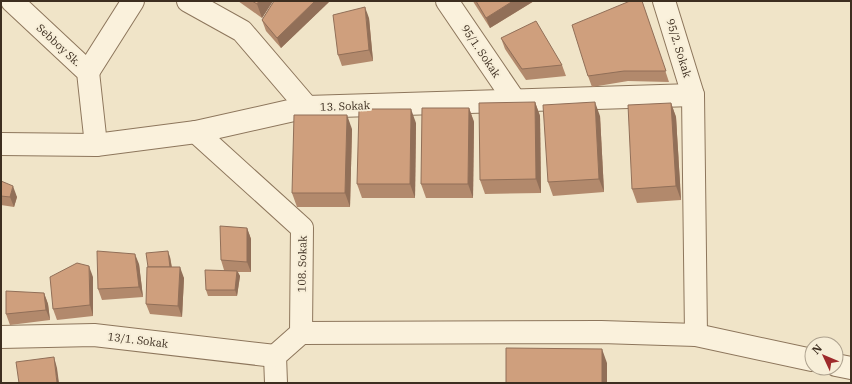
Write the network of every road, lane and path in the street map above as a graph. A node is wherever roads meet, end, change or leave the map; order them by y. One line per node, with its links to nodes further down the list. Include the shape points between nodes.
1 (12, 1): 6 (street, Sebboy Sk.)
2 (133, 1): 6 (street)
3 (188, 1): 9 (street, via 242,31)
4 (447, 1): 8 (street, 95/1. Sokak)
5 (664, 1): 7 (street, 95/2. Sokak)
6 (88, 72): 12 (street, Sebboy Sk.)
7 (693, 94): 8 (street, 13. Sokak); 14 (street, 95/2. Sokak)
8 (515, 100): 9 (street, 13. Sokak)
9 (306, 107): 10 (street, 13. Sokak)
10 (196, 132): 12 (street, 13. Sokak); 13 (street, 108. Sokak, via 302,228)
11 (6, 139): 12 (street, 13. Sokak)
12 (96, 145)
13 (301, 333): 14 (street, via 601,332); 16 (street)
14 (696, 335): 17 (street)
15 (1, 337): 16 (street, 13/1. Sokak, via 94,335)
16 (275, 356): 18 (street)
17 (804, 358)
18 (276, 383)

